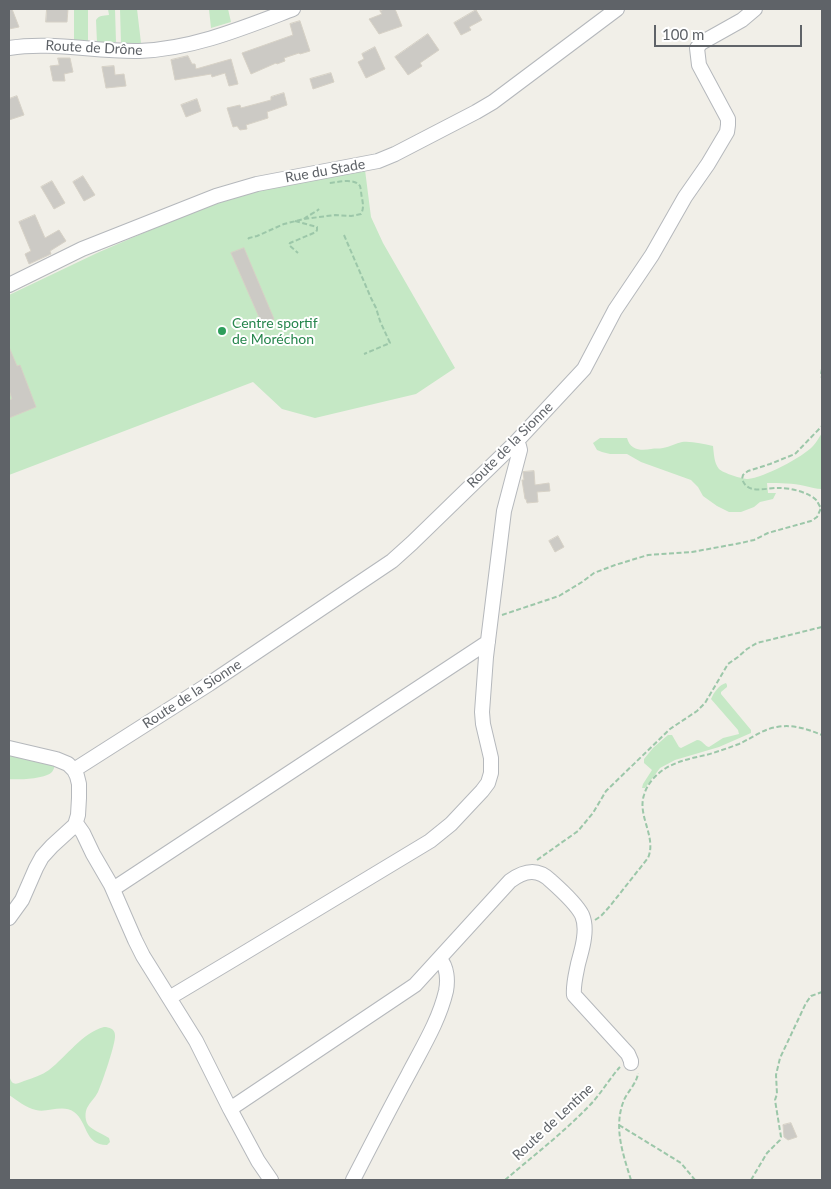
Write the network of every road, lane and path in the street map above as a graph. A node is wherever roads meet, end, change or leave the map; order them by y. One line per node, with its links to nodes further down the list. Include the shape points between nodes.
1 (293, 9): 4 (street, Route de Drône, via 195,43 168,48 126,51 42,45)
2 (617, 9): 12 (street, Rue du Stade, via 493,102 394,154 372,163 244,187 216,196 82,249)
3 (755, 9): 17 (street, Route de la Sionne, via 697,48 699,66 728,119 727,132 615,310 584,369)
4 (9, 48)
5 (324, 184): 7 (path, via 358,184 363,211 351,216)
6 (318, 209): 7 (path)
7 (304, 219): 8 (path)
8 (295, 221): 10 (path); 11 (path, via 318,230 290,243)
9 (344, 235): 13 (path, via 390,343)
10 (248, 239)
11 (298, 253)
12 (9, 285)
13 (364, 354)
14 (822, 369): 15 (path)
15 (822, 378)
16 (822, 426): 18 (path, via 795,454 748,471 742,479 747,487 754,489 791,489 813,498 821,508 817,518 741,544 648,555 615,565 594,573 558,596)
17 (516, 442): 18 (street, via 520,450 504,511); 23 (street, Route de la Sionne, via 384,567)
18 (491, 619): 20 (street)
19 (822, 627): 25 (path, via 757,643 728,664 705,703 670,729 606,791 578,831)
20 (488, 642): 26 (street); 31 (street, via 482,712 492,770 482,791 430,841)
21 (822, 734): 28 (path, via 789,726 776,727 720,751 663,770 649,784 642,803 650,843 648,858 605,912)
22 (9, 748): 23 (street, via 62,760)
23 (74, 770): 24 (street, via 79,784)
24 (76, 823): 26 (street); 27 (street, via 42,857 22,900)
25 (522, 874): 28 (street, via 540,872 545,875 576,907); 29 (street, via 510,881)
26 (113, 889): 31 (street, via 137,945)
27 (9, 918)
28 (584, 923): 32 (street, via 585,937 574,995 628,1054)
29 (440, 959): 33 (street, via 415,985); 36 (street, via 445,966 447,984 438,1016)
30 (822, 992): 40 (path, via 811,996 806,1003 782,1052 775,1100 781,1137)
31 (168, 998): 33 (street, via 196,1041)
32 (631, 1063): 34 (path, via 638,1075 625,1099); 37 (path, Route de Lentine, via 621,1066 589,1106)
33 (230, 1109): 35 (street)
34 (619, 1125): 38 (path); 39 (path, via 681,1163)
35 (271, 1180)
36 (352, 1180)
37 (505, 1180)
38 (631, 1180)
39 (695, 1180)
40 (751, 1180)

